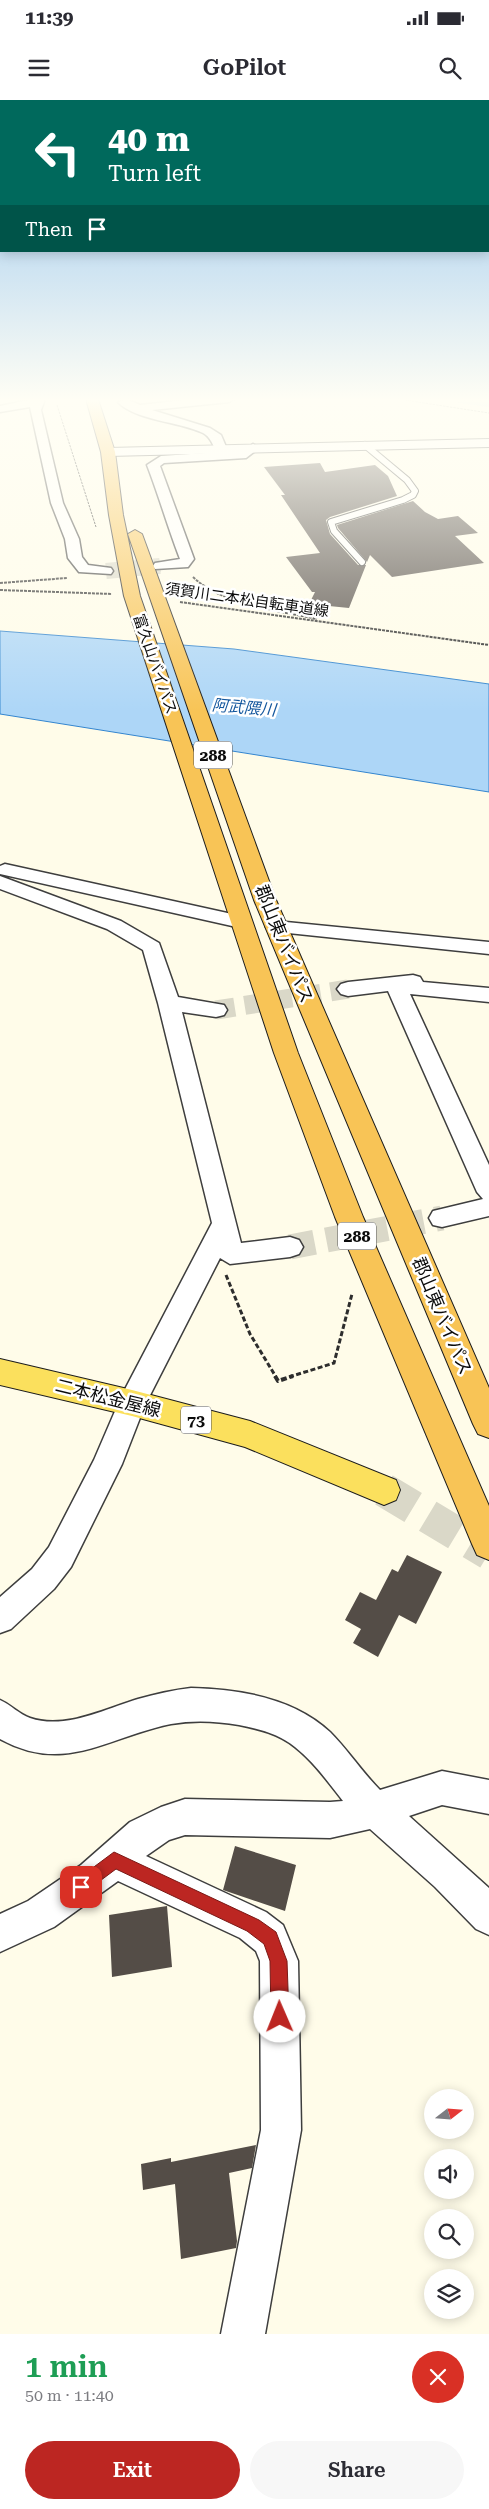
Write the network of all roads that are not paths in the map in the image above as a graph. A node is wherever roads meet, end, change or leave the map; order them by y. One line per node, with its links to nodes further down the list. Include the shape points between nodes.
1 (57, 503): 8 (street, via 72,539 75,558 84,569)
2 (115, 503): 11 (highway, 富久山バイパス / 288, via 134,601)
3 (125, 503): 12 (highway, 郡山東バイパス / 288, via 148,575 170,605)
4 (169, 503): 7 (street, via 187,559 182,564)
5 (392, 503): 6 (lane, via 331,522 334,531)
6 (362, 562)
7 (160, 566)
8 (106, 571)
9 (0, 869): 11 (street)
10 (0, 882): 18 (street, via 114,925 152,947)
11 (241, 922): 29 (highway, 郡山東バイパス / 288, via 286,1053 349,1217)
12 (276, 927): 13 (street); 27 (highway, 郡山東バイパス / 288)
13 (489, 948)
14 (489, 978): 15 (street, via 422,981)
15 (396, 986): 16 (street); 17 (street); 20 (street)
16 (348, 989)
17 (489, 995)
18 (169, 1003): 19 (street); 23 (street)
19 (216, 1010)
20 (489, 1192)
21 (489, 1207): 22 (street)
22 (442, 1218)
23 (225, 1223): 24 (street, via 230,1254); 26 (street)
24 (290, 1247)
25 (0, 1372): 26 (main road, 二本松金屋線 / 73)
26 (132, 1403): 28 (main road, 二本松金屋線 / 73, via 250,1435); 30 (street, via 108,1464 60,1557 43,1579)
27 (489, 1424)
28 (384, 1490)
29 (489, 1544)
30 (0, 1618)
31 (0, 1717): 33 (street, via 24,1733 61,1738 170,1708 199,1704 261,1714 294,1726 320,1748)
32 (489, 1797): 33 (street, via 442,1788)
33 (374, 1809): 34 (street, via 330,1820 185,1817 161,1824); 35 (street, via 416,1844)
34 (114, 1860): 36 (street, via 94,1878 40,1914); 37 (street, via 253,1926 270,1938 279,1961 281,2130)
35 (489, 1916)
36 (0, 1933)
37 (243, 2334)

